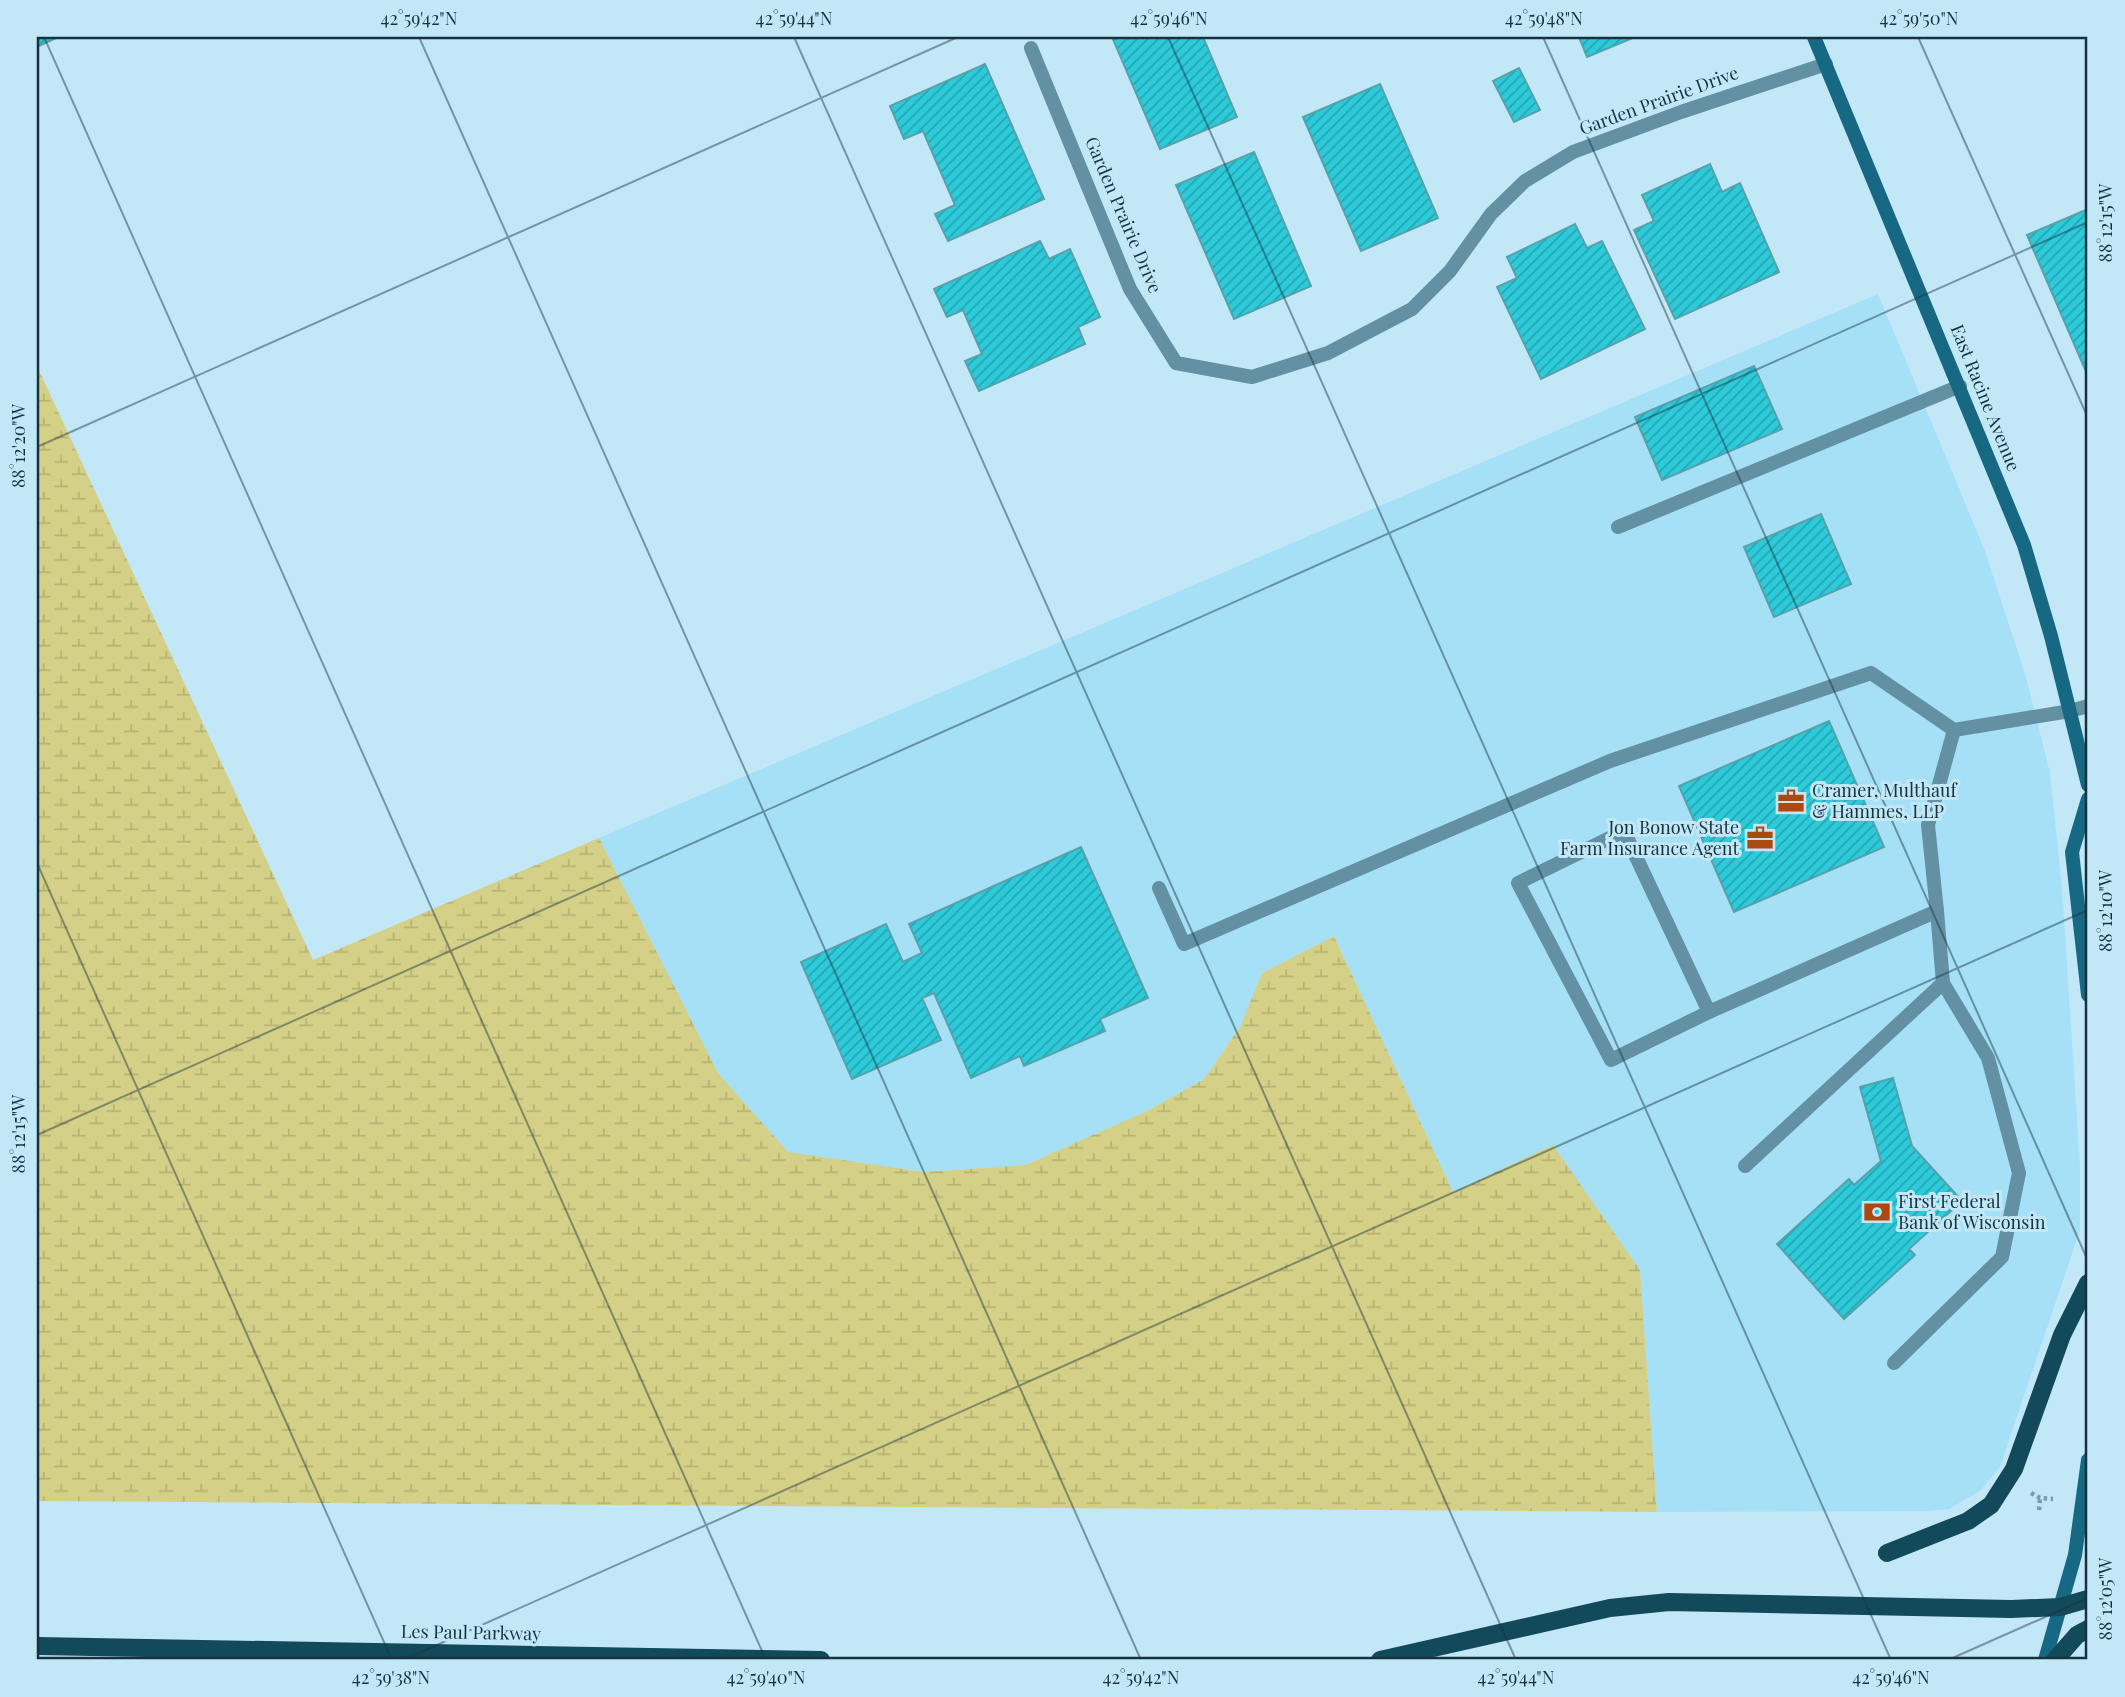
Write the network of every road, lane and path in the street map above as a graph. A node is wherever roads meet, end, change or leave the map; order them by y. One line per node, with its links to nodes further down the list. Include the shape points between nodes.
1 (1814, 37): 3 (main road, East Racine Avenue)
2 (1031, 48): 3 (street, Garden Prairie Drive, via 1130,289 1176,363 1252,377 1328,352 1412,309 1450,271 1499,205 1525,181 1573,152)
3 (1826, 64): 4 (main road, East Racine Avenue)
4 (1960, 386): 5 (street); 7 (main road, East Racine Avenue, via 2024,545)
5 (1618, 527)
6 (2088, 706): 7 (street)
7 (2070, 711): 8 (street); 9 (main road, East Racine Avenue)
8 (1954, 730): 11 (street, via 1871,674 1610,761 1184,944); 12 (street, via 1928,825)
9 (2088, 785)
10 (2088, 799): 14 (main road, via 2072,852)
11 (1159, 888)
12 (1937, 911): 13 (street); 15 (street)
13 (1943, 983): 16 (street); 18 (street, via 1988,1058 2019,1173 2002,1257)
14 (2088, 995)
15 (1709, 1012): 15 (street, via 1624,831 1518,883 1611,1060)
16 (1745, 1166)
17 (2088, 1283): 24 (main road, via 2062,1335 2014,1468 1991,1505 1968,1521)
18 (1894, 1363)
19 (2088, 1460): 26 (main road, via 2075,1555)
20 (2029, 1492): 21 (path)
21 (2040, 1498): 22 (path); 23 (path)
22 (2053, 1499)
23 (2039, 1510)
24 (1886, 1553)
25 (2088, 1599): 26 (main road)
26 (2060, 1607): 30 (main road, via 1669,1602 1610,1608); 31 (main road)
27 (2088, 1629): 32 (main road)
28 (37, 1646): 29 (main road, Les Paul Parkway)
29 (821, 1660)
30 (1380, 1660)
31 (2045, 1660)
32 (2055, 1660)

